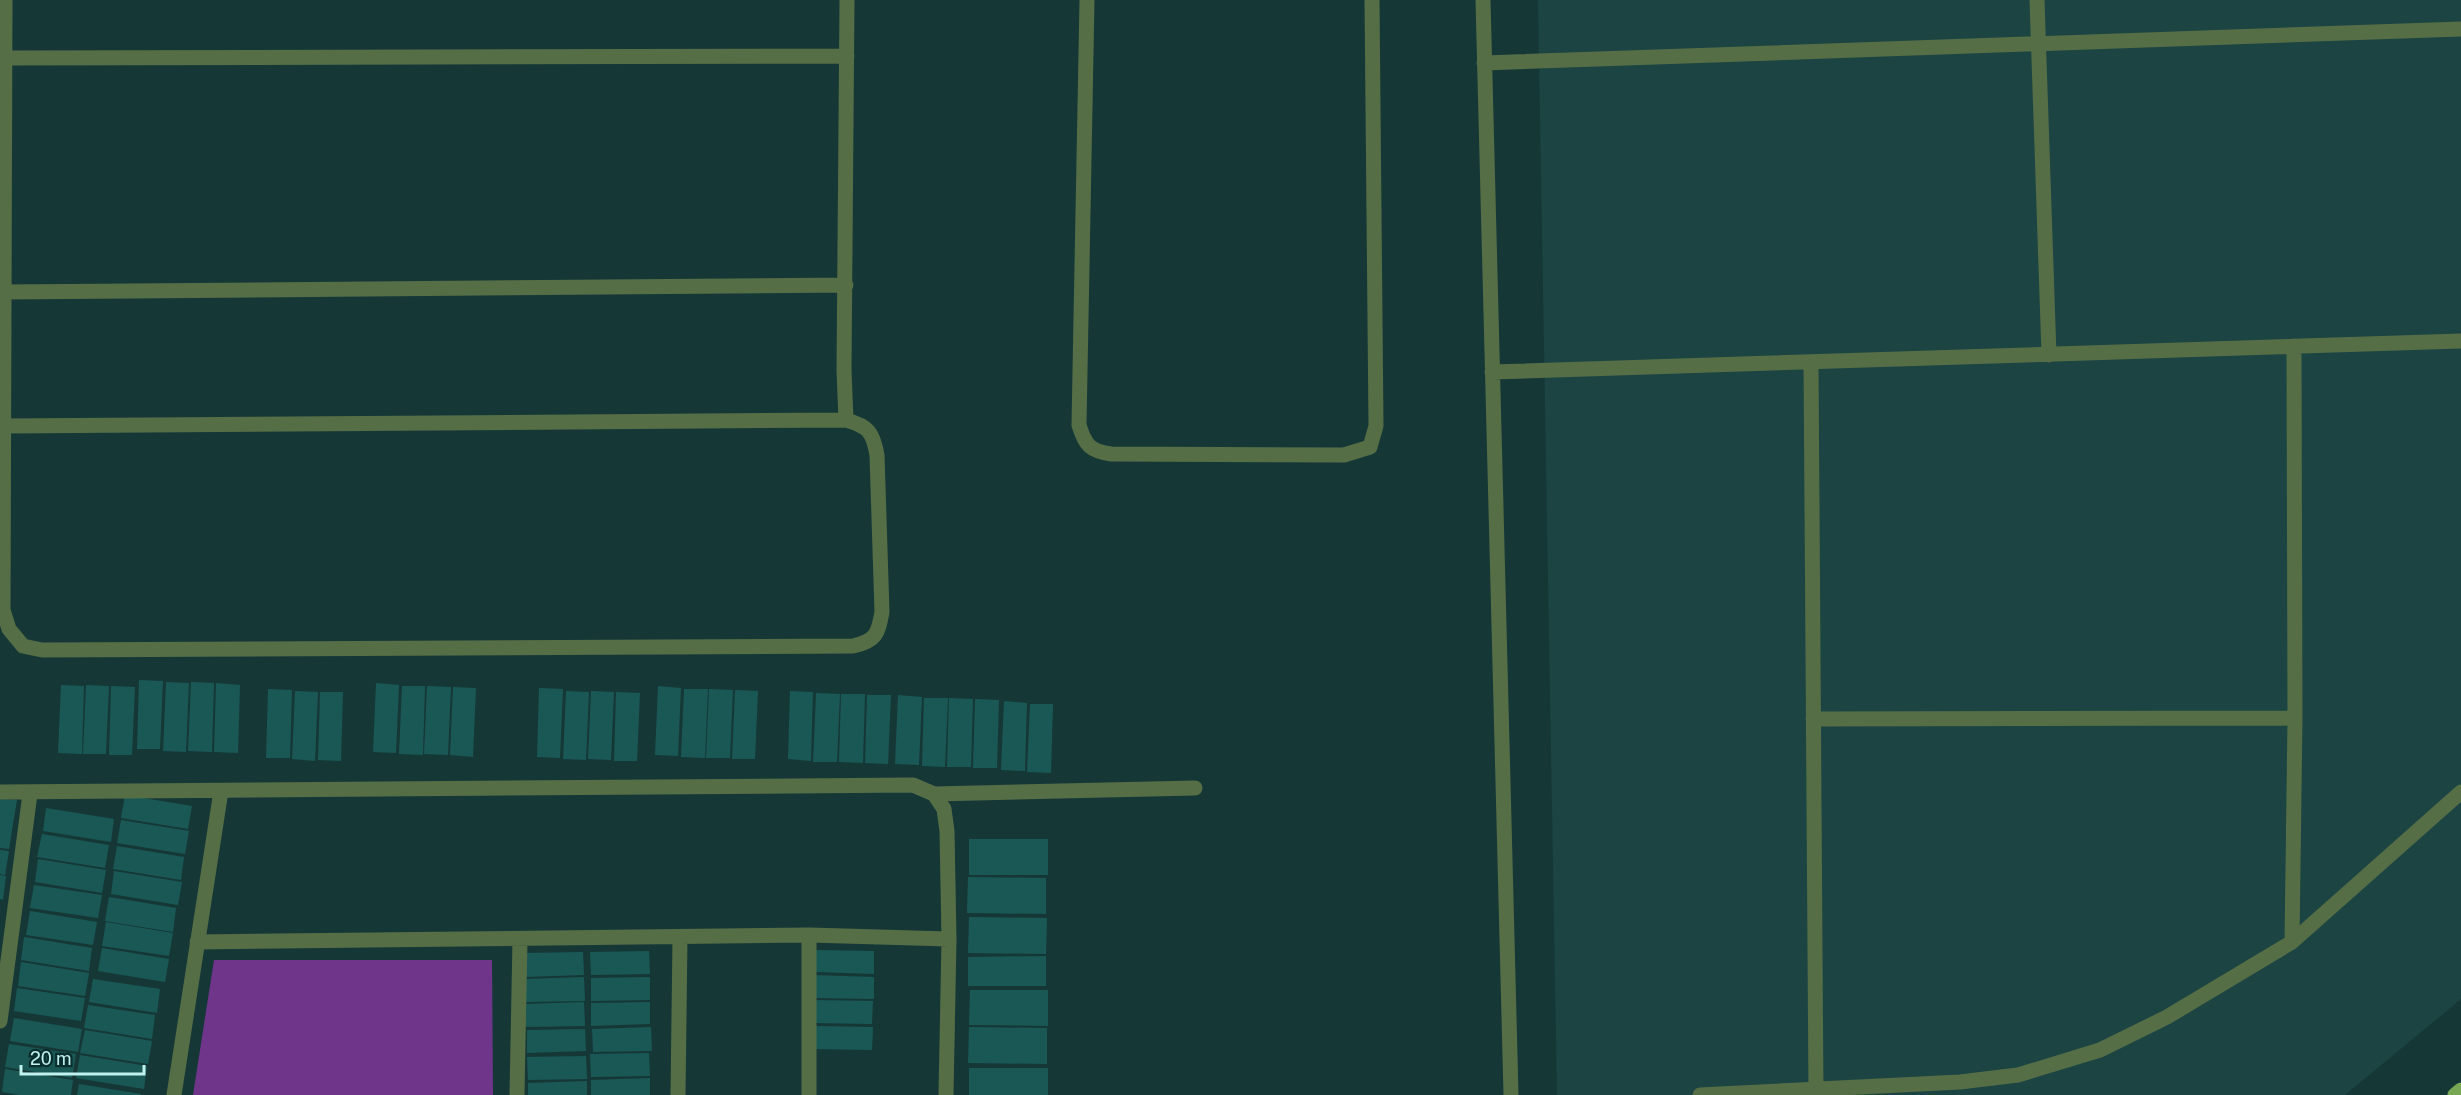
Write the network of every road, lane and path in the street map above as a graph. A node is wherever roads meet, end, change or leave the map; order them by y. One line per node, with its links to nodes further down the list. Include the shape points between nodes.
1 (5, 0): 10 (street)
2 (847, 0): 9 (street)
3 (1087, 0): 4 (street, via 1078,425 1084,442 1097,452 1111,454 1344,455 1370,447 1376,426)
4 (1372, 0)
5 (1483, 0): 11 (street)
6 (2037, 0): 8 (street)
7 (2461, 29): 8 (street)
8 (2038, 44): 11 (street); 16 (street)
9 (847, 56): 10 (street); 12 (street)
10 (5, 58): 13 (street)
11 (1484, 63): 18 (street)
12 (846, 285): 13 (street); 19 (street)
13 (5, 292): 20 (street)
14 (2461, 341): 15 (street)
15 (2295, 346): 16 (street); 21 (street)
16 (2049, 355): 17 (street)
17 (1811, 362): 18 (street); 22 (street)
18 (1492, 372): 43 (street)
19 (846, 420): 20 (street); 20 (street, via 861,424 874,437 882,612 878,631 867,643 853,646 42,650 23,646 9,629 3,610)
20 (5, 426)
21 (2295, 718): 22 (street); 34 (street)
22 (1813, 719): 37 (street)
23 (1195, 788): 28 (street)
24 (220, 791): 27 (street); 28 (street, via 913,785); 33 (street)
25 (0, 792): 27 (street)
26 (2461, 792): 34 (street)
27 (30, 794): 35 (street)
28 (934, 794): 32 (street, via 944,809 947,831)
29 (809, 935): 30 (street); 32 (street); 41 (street)
30 (680, 937): 31 (street); 40 (street)
31 (520, 939): 33 (street); 39 (street)
32 (949, 939): 42 (street)
33 (197, 942): 38 (street)
34 (2292, 942): 37 (street, via 2167,1017 2100,1050 2018,1076)
35 (0, 1021)
36 (2461, 1090): 45 (main road)
37 (1816, 1092): 44 (street)
38 (174, 1095)
39 (518, 1095)
40 (678, 1095)
41 (809, 1095)
42 (946, 1095)
43 (1511, 1095)
44 (1700, 1095)
45 (2455, 1095)

